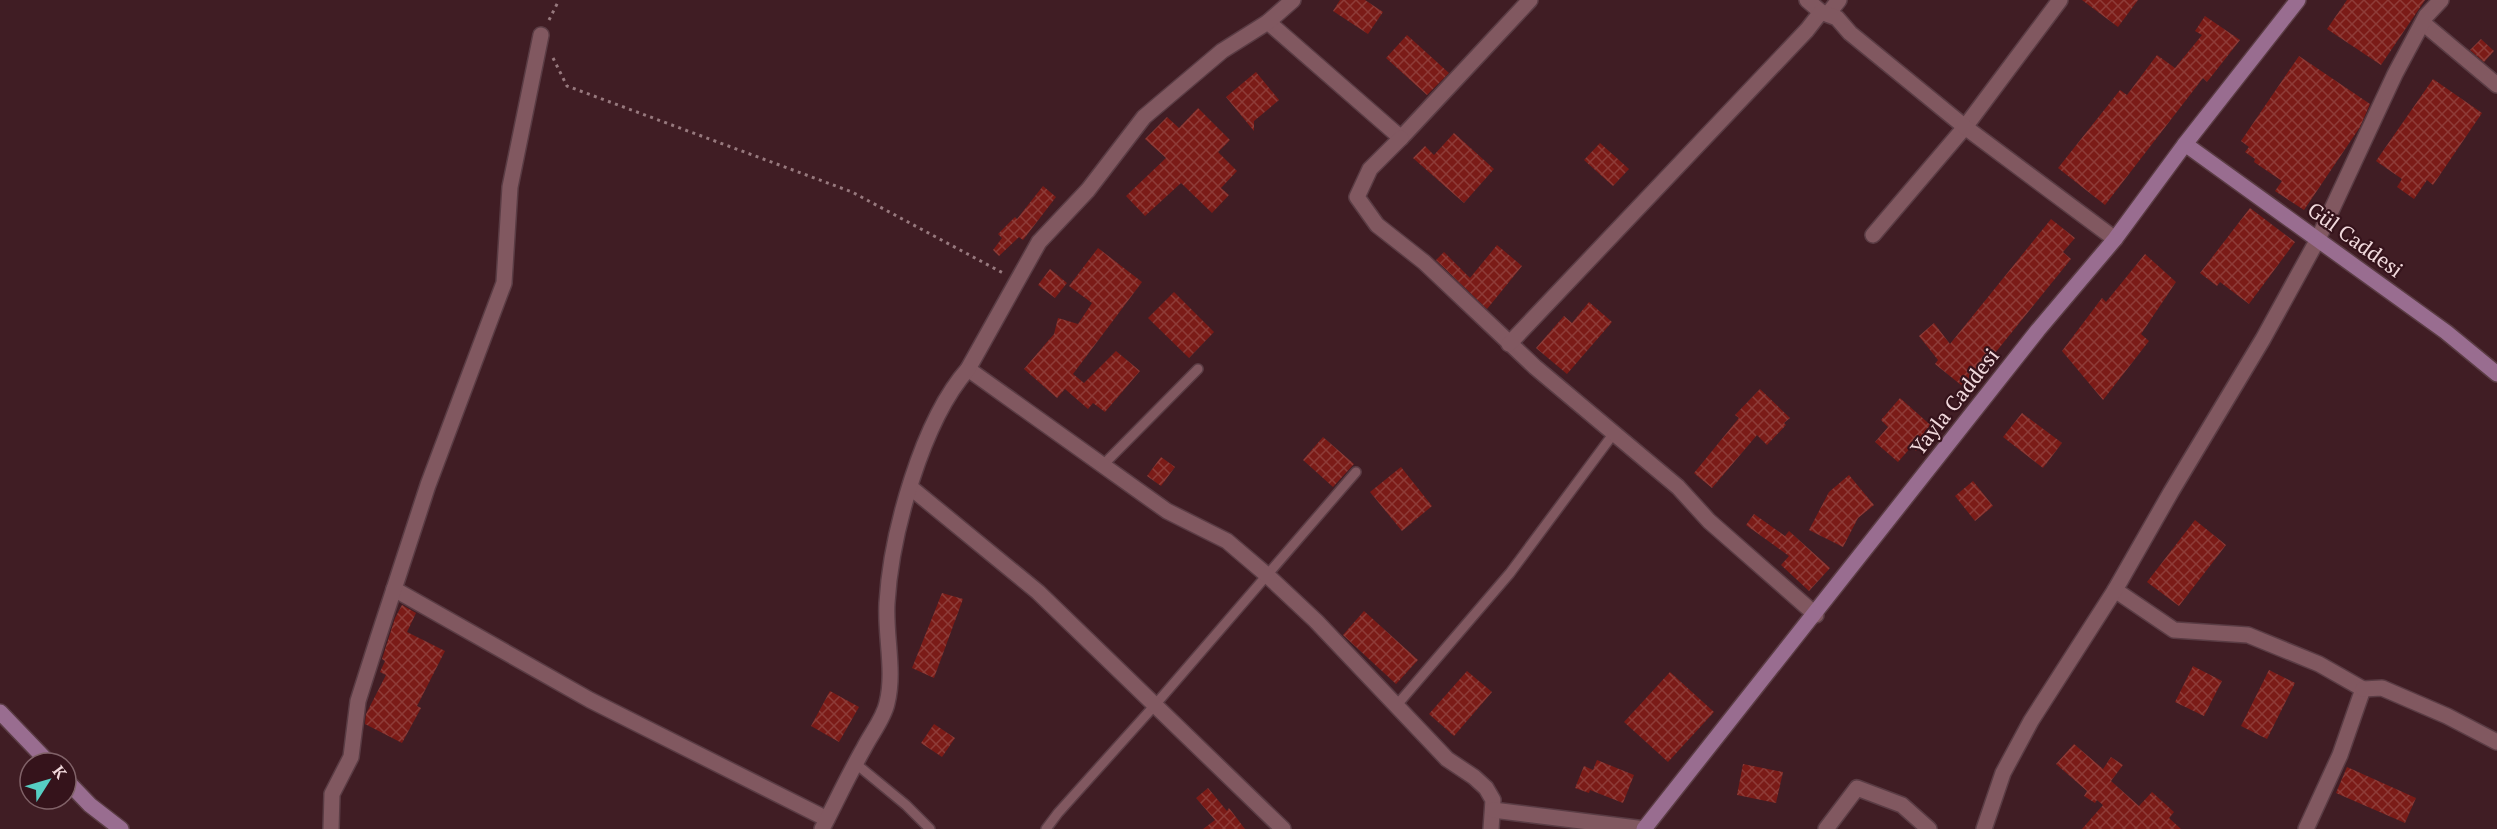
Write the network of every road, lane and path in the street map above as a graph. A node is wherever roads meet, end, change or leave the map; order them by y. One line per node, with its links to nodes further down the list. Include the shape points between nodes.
1 (559, 0): 12 (path)
2 (1293, 0): 10 (street)
3 (1530, 0): 15 (street)
4 (1807, 0): 9 (street)
5 (1839, 0): 9 (street)
6 (2060, 0): 14 (street)
7 (2298, 0): 16 (street, Yayla Caddesi)
8 (2440, 0): 11 (street)
9 (1825, 13): 14 (street, via 1837,18); 21 (street)
10 (1268, 22): 15 (street); 20 (street, via 1222,51 1144,117 1088,190 1039,242)
11 (2423, 23): 13 (street); 19 (street)
12 (542, 35): 20 (path, via 567,86 852,192); 30 (street, via 510,187 504,283 428,485)
13 (2497, 85)
14 (1965, 127): 17 (street); 18 (street)
15 (1401, 138): 21 (street, via 1370,169 1358,197 1377,225 1424,262)
16 (2185, 144): 18 (street, Yayla Caddesi); 19 (street, Gül Caddesi)
17 (1873, 235)
18 (2115, 239): 32 (street, Yayla Caddesi, via 2038,330)
19 (2318, 239): 24 (street, Gül Caddesi); 31 (street)
20 (1018, 281): 22 (street)
21 (1509, 344): 25 (street)
22 (968, 369): 26 (street); 28 (street, via 942,408 922,449)
23 (1198, 369): 26 (lane)
24 (2497, 374)
25 (1614, 433): 32 (street); 35 (lane, via 1510,573)
26 (1102, 466): 29 (street, via 1167,511 1227,541)
27 (1356, 472): 29 (lane)
28 (910, 487): 34 (street, via 1038,592); 39 (street, via 887,603 887,705)
29 (1268, 576): 34 (lane); 35 (street)
30 (394, 589): 42 (street, via 590,700); 44 (street, via 358,701 351,757 332,794)
31 (2115, 590): 33 (street, via 2174,630 2248,635 2319,664); 52 (street, via 2003,773)
32 (1816, 615): 49 (street, Yayla Caddesi, via 1753,689)
33 (2363, 689): 37 (street, via 2382,688); 53 (street, via 2340,755)
34 (1155, 705): 46 (lane); 47 (street)
35 (1396, 706): 41 (street, via 1447,759 1486,788 1493,800)
36 (0, 712): 38 (street)
37 (2497, 742)
38 (37, 751)
39 (855, 764): 42 (street); 45 (lane)
40 (78, 792): 43 (street)
41 (1492, 810): 48 (street); 49 (street)
42 (825, 824)
43 (121, 829)
44 (331, 829)
45 (930, 829)
46 (1046, 829)
47 (1283, 829)
48 (1491, 829)
49 (1645, 829)
50 (1826, 829): 51 (street, via 1857,788 1902,805)
51 (1929, 829)
52 (1984, 829)
53 (2306, 829)

